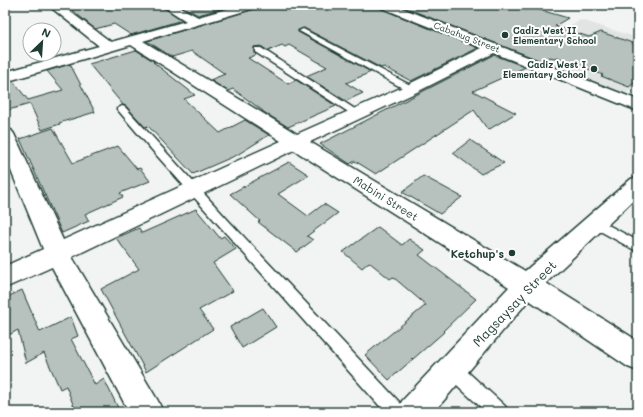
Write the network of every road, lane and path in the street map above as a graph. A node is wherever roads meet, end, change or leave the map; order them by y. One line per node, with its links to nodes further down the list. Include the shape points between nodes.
1 (54, 5): 10 (street)
2 (166, 5): 7 (street)
3 (254, 5): 7 (street)
4 (384, 5): 11 (street, Cabahug Street)
5 (632, 5): 6 (street)
6 (638, 6)
7 (197, 22): 9 (street)
8 (303, 31): 14 (lane)
9 (132, 40): 10 (street); 19 (street, Mabini Street)
10 (109, 47): 13 (street)
11 (494, 48): 14 (street); 15 (street, Cabahug Street)
12 (258, 50): 17 (lane)
13 (8, 72)
14 (412, 89): 17 (street)
15 (638, 106)
16 (122, 109): 21 (lane)
17 (356, 113): 19 (street)
18 (5, 134): 24 (street)
19 (296, 142): 21 (street); 26 (street, Mabini Street)
20 (638, 184): 22 (street, Magsaysay Street)
21 (193, 190): 24 (street); 30 (lane)
22 (595, 223): 23 (lane); 26 (street, Magsaysay Street)
23 (638, 247)
24 (57, 253): 25 (street); 29 (street)
25 (5, 278)
26 (527, 285): 27 (street, Mabini Street); 28 (street, Magsaysay Street)
27 (638, 357)
28 (452, 369): 31 (street, Magsaysay Street); 32 (lane)
29 (147, 412)
30 (397, 412)
31 (413, 412)
32 (499, 412)

